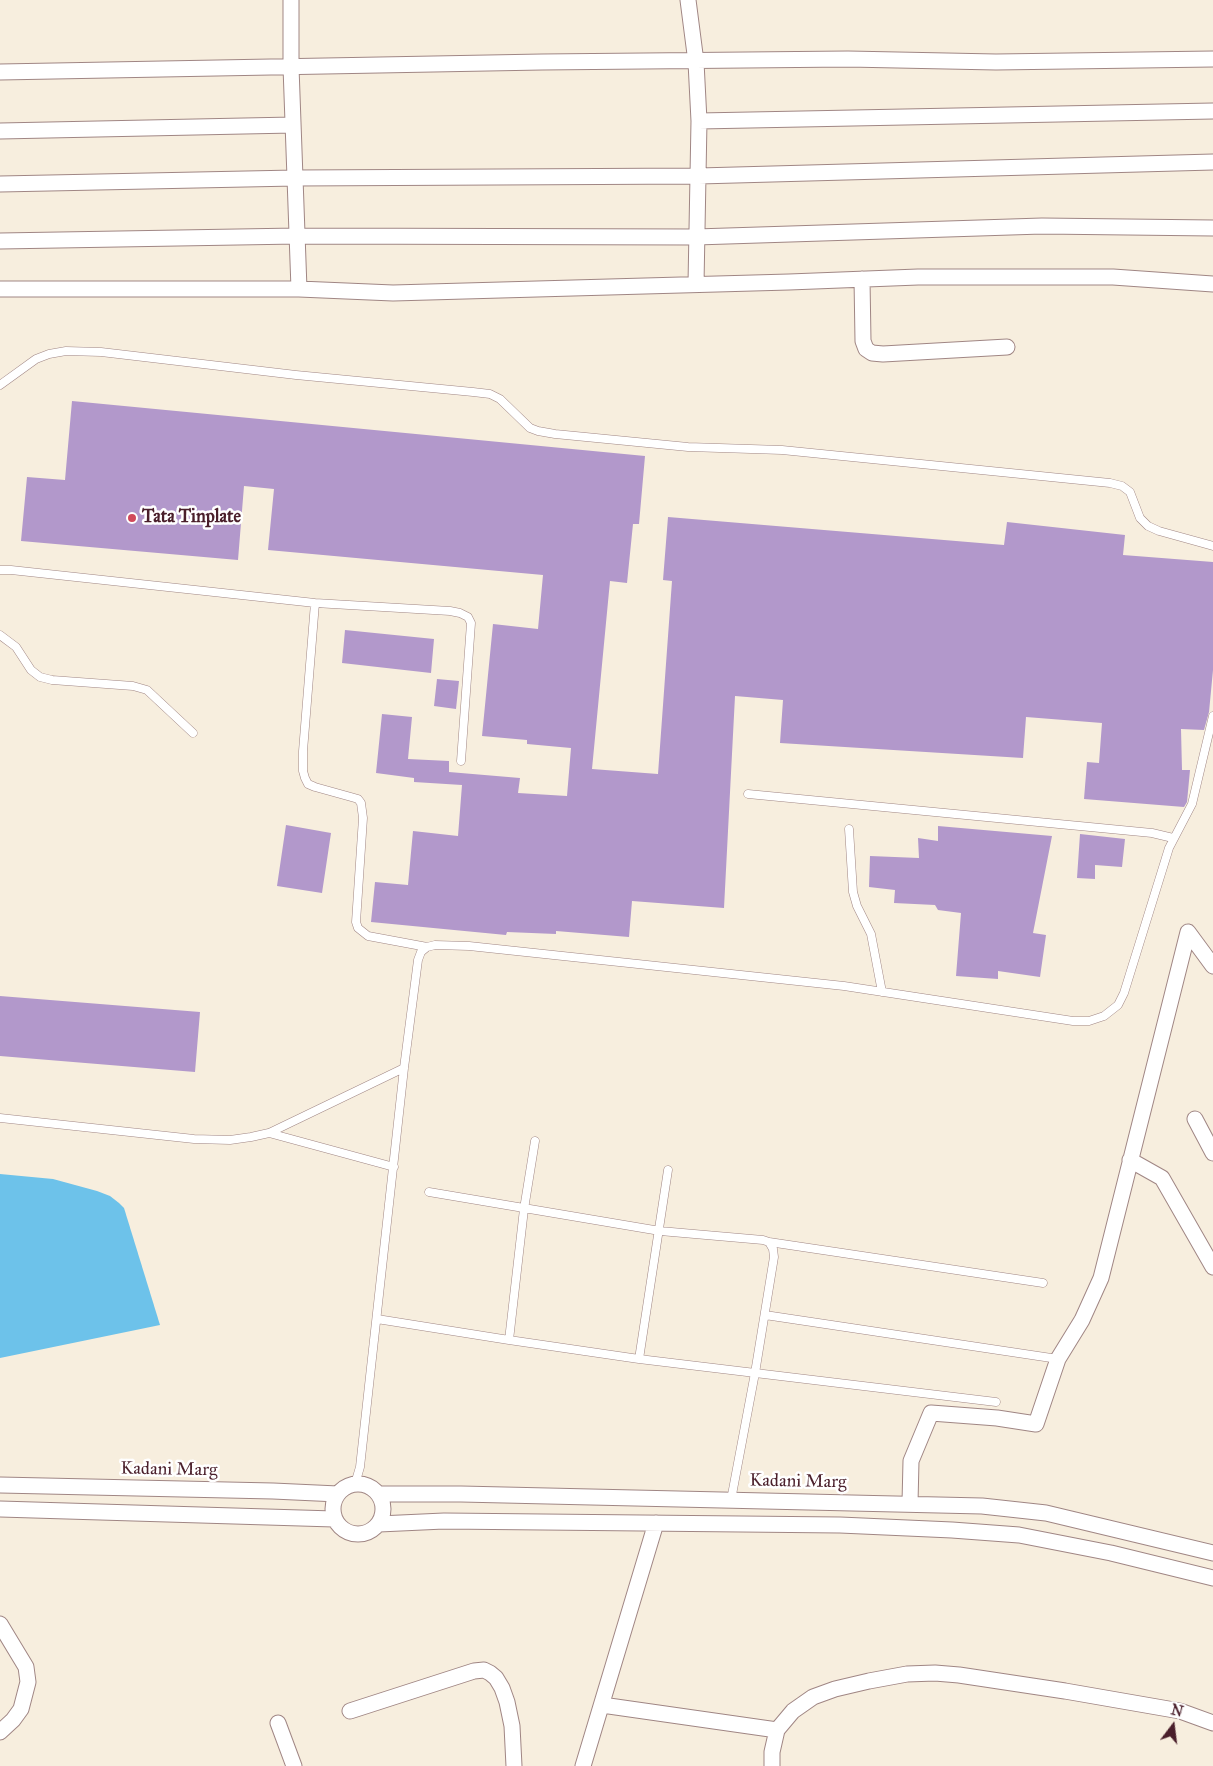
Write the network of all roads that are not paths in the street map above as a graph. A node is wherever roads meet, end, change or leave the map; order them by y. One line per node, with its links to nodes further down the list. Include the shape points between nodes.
1 (291, 0): 5 (street)
2 (688, 0): 4 (street)
3 (1213, 59): 4 (street)
4 (696, 62): 5 (street); 8 (street)
5 (291, 67): 6 (street); 9 (street)
6 (0, 72)
7 (1213, 112): 8 (street)
8 (699, 120): 12 (street)
9 (293, 124): 10 (street); 13 (street)
10 (0, 131)
11 (1213, 162): 12 (street)
12 (699, 176): 13 (street); 17 (street)
13 (295, 178): 14 (street); 16 (street)
14 (0, 184)
15 (1213, 228): 17 (street, via 1042,226)
16 (297, 236): 17 (street); 18 (street); 23 (street)
17 (696, 237): 20 (street)
18 (0, 241)
19 (862, 279): 20 (street); 21 (street, via 1113,278); 24 (street, via 863,341 866,350 872,353)
20 (696, 284): 23 (street, via 392,293)
21 (1213, 284)
22 (0, 289): 23 (street)
23 (299, 289)
24 (1007, 347)
25 (0, 385): 26 (lane, via 36,359 66,351 101,352 490,394 500,399 530,428 555,434 688,448 782,450 1110,483 1127,488 1140,518 1148,526)
26 (1213, 546)
27 (0, 570): 28 (lane)
28 (315, 603): 32 (lane, via 450,611 468,617 472,622); 36 (lane, via 303,751 305,778 308,784 358,799 361,803 358,928 368,936)
29 (0, 635): 31 (lane, via 16,647 31,670 40,677 147,690)
30 (1213, 716): 35 (lane, via 1192,804)
31 (193, 733)
32 (461, 761)
33 (748, 794): 35 (lane, via 1152,832)
34 (849, 829): 38 (lane, via 853,892 871,934)
35 (1173, 838): 38 (lane, via 1124,993 1118,1006 1104,1016 1074,1021)
36 (427, 948): 38 (lane, via 435,945 469,946); 39 (lane, via 418,960)
37 (1213, 966): 45 (street, via 1188,932)
38 (882, 992)
39 (404, 1068): 42 (lane); 46 (lane)
40 (0, 1118): 42 (lane, via 194,1139 230,1140)
41 (1195, 1119): 44 (street)
42 (270, 1133): 46 (lane)
43 (535, 1141): 49 (lane)
44 (1213, 1153)
45 (1130, 1160): 52 (street, via 1162,1178); 58 (street, via 1101,1278 1082,1320)
46 (394, 1167): 55 (lane)
47 (668, 1170): 50 (lane)
48 (429, 1192): 49 (lane)
49 (524, 1209): 50 (lane); 56 (lane)
50 (660, 1232): 51 (lane); 57 (lane)
51 (768, 1242): 53 (lane); 54 (lane, via 774,1257)
52 (1213, 1267)
53 (1043, 1282)
54 (765, 1315): 58 (lane); 59 (lane)
55 (377, 1319): 56 (lane); 61 (lane, via 360,1467)
56 (509, 1340): 57 (lane)
57 (639, 1359): 59 (lane)
58 (1058, 1359): 66 (street, via 1036,1424 932,1413 911,1460)
59 (755, 1373): 60 (lane); 65 (lane)
60 (996, 1402)
61 (355, 1484): 63 (street); 64 (street, via 372,1488)
62 (0, 1485): 63 (street, Kadani Marg)
63 (338, 1494): 68 (street, via 333,1506)
64 (378, 1494): 65 (street, Kadani Marg); 70 (street, via 383,1509)
65 (731, 1500): 66 (street, Kadani Marg)
66 (910, 1503): 71 (street, Kadani Marg, via 1046,1513)
67 (0, 1509): 68 (street)
68 (334, 1519): 70 (street, via 344,1530 358,1535 373,1530)
69 (656, 1523): 70 (street, via 444,1521); 72 (street, via 840,1526 1019,1535); 74 (street)
70 (378, 1524)
71 (1213, 1553)
72 (1213, 1578)
73 (0, 1624): 79 (street, via 26,1668 28,1682 21,1709)
74 (602, 1705): 78 (street); 82 (street)
75 (350, 1712): 81 (street, via 484,1670 496,1678 507,1702)
76 (278, 1723): 80 (street)
77 (1213, 1723): 78 (street, via 1180,1711 935,1673 907,1674 834,1689 813,1697 793,1711)
78 (778, 1730): 83 (street)
79 (0, 1732)
80 (294, 1766)
81 (514, 1766)
82 (583, 1766)
83 (772, 1766)

